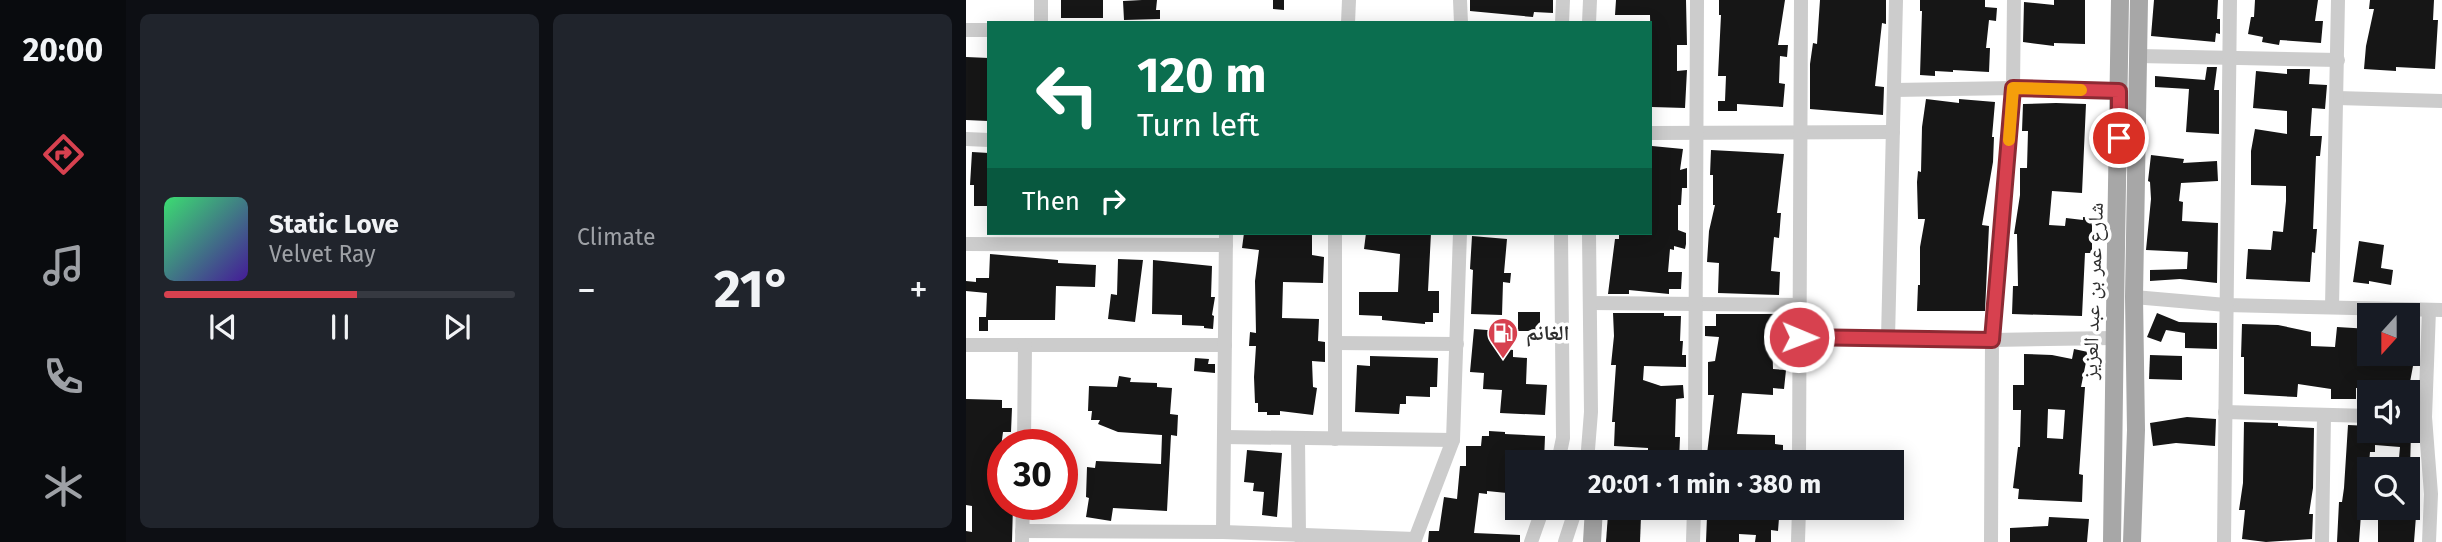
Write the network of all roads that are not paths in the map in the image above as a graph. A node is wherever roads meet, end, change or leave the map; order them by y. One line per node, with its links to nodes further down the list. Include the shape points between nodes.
1 (1041, 0): 14 (street)
2 (1349, 0): 15 (street)
3 (1460, 0): 16 (street)
4 (1563, 0): 17 (street)
5 (1590, 0): 18 (street)
6 (1697, 0): 32 (street)
7 (1801, 0): 29 (street)
8 (1896, 0): 25 (street)
9 (2014, 0): 24 (street)
10 (2120, 0): 26 (main road, شارع عمر بن عبد العزيز)
11 (2139, 0): 21 (main road, شارع عمر بن عبد العزيز)
12 (2230, 0): 22 (street)
13 (2338, 0): 23 (street)
14 (1041, 21)
15 (1348, 21)
16 (1461, 21)
17 (1562, 21)
18 (1589, 21)
19 (966, 30): 20 (street)
20 (987, 30)
21 (2138, 56): 22 (street); 42 (main road, شارع عمر بن عبد العزيز)
22 (2229, 58): 23 (street); 46 (street)
23 (2338, 60): 27 (street)
24 (2013, 88): 25 (street); 26 (street); 52 (street)
25 (1894, 90): 30 (street)
26 (2119, 91): 50 (main road, شارع عمر بن عبد العزيز)
27 (2337, 98): 28 (street); 47 (street)
28 (2442, 101)
29 (1800, 132): 30 (street); 32 (street); 45 (street)
30 (1893, 132): 51 (street)
31 (1652, 133): 32 (street)
32 (1697, 133): 44 (street)
33 (966, 139): 34 (street)
34 (987, 140)
35 (1335, 235): 53 (street)
36 (1460, 235): 54 (street)
37 (1561, 235): 68 (street)
38 (1589, 235): 43 (street)
39 (1126, 239): 40 (street); 41 (street)
40 (1226, 239): 57 (street)
41 (966, 244)
42 (2134, 297): 46 (street); 90 (main road, شارع عمر بن عبد العزيز)
43 (1590, 303): 44 (street); 69 (street)
44 (1696, 303): 45 (street); 70 (street)
45 (1799, 305): 49 (street)
46 (2226, 306): 47 (street); 58 (street)
47 (2332, 307): 48 (street)
48 (2435, 310): 62 (street)
49 (1799, 337): 51 (street); 71 (street)
50 (2113, 338): 52 (street); 89 (main road, شارع عمر بن عبد العزيز)
51 (1888, 339): 52 (street)
52 (1992, 340): 88 (street)
53 (1335, 343): 54 (street); 66 (street)
54 (1457, 344): 67 (street)
55 (966, 345): 56 (street)
56 (1025, 345): 57 (street); 63 (street)
57 (1225, 345): 64 (street)
58 (2225, 412): 59 (street); 91 (street)
59 (2324, 415): 60 (street); 92 (street)
60 (2357, 416)
61 (2420, 417): 62 (street)
62 (2425, 417): 72 (street)
63 (1024, 429)
64 (1224, 437): 65 (street); 78 (street)
65 (1298, 438): 66 (street); 79 (street)
66 (1335, 439): 67 (street)
67 (1452, 440): 82 (street)
68 (1560, 450)
69 (1588, 450)
70 (1695, 450)
71 (1799, 450)
72 (2437, 494): 93 (street)
73 (1539, 520): 83 (street)
74 (1572, 520): 84 (street)
75 (1593, 520): 85 (main road)
76 (1694, 520): 86 (street)
77 (1799, 520): 87 (street)
78 (1223, 533): 79 (street); 81 (street)
79 (1299, 536): 82 (street)
80 (1022, 537): 81 (street)
81 (1126, 537)
82 (1414, 540)
83 (1531, 542)
84 (1565, 542)
85 (1592, 542)
86 (1693, 542)
87 (1798, 542)
88 (1991, 542)
89 (2112, 542)
90 (2132, 542)
91 (2224, 542)
92 (2322, 542)
93 (2429, 542)

